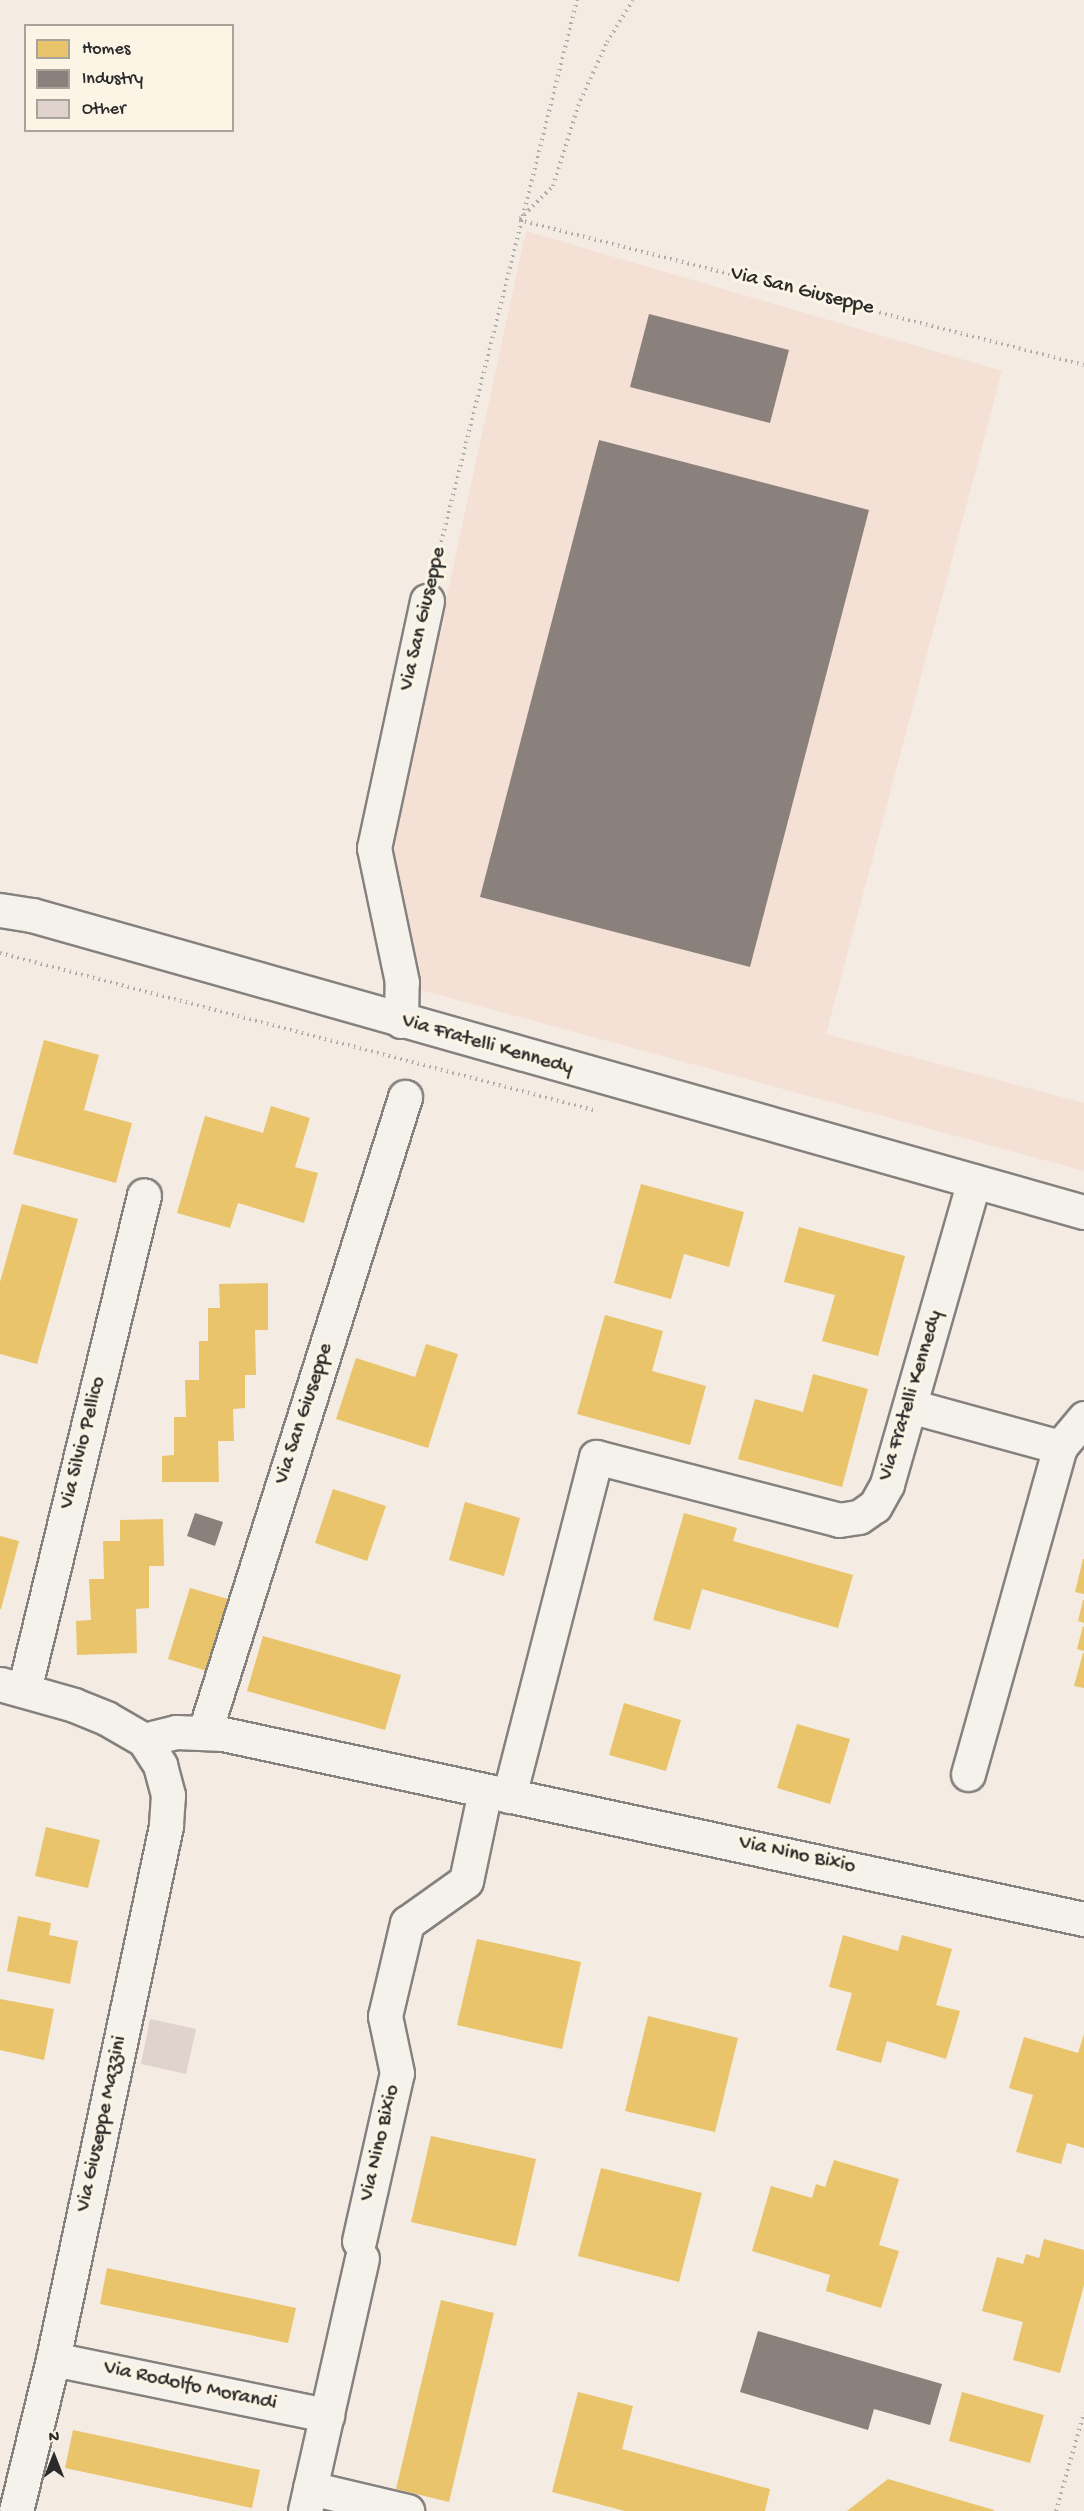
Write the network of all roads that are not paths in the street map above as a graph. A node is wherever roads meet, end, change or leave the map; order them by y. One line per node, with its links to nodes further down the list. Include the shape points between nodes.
1 (427, 601): 3 (street, Via San Giuseppe, via 374,848 402,982)
2 (0, 910): 3 (street, Via Fratelli Kennedy, via 32,915)
3 (401, 1022): 5 (street, Via Fratelli Kennedy)
4 (405, 1097): 13 (street, Via San Giuseppe)
5 (975, 1181): 7 (street, Via Fratelli Kennedy); 8 (street, Via Fratelli Kennedy)
6 (144, 1195): 12 (street, Via Silvio Pellico)
7 (1084, 1212)
8 (909, 1406): 10 (street); 11 (street, Via Fratelli Kennedy, via 887,1484 875,1506 859,1517 839,1520)
9 (1084, 1418): 10 (street)
10 (1060, 1448): 15 (street)
11 (669, 1475): 16 (street, Via Nino Bixio, via 596,1457)
12 (12, 1687): 14 (street, Via Silvio Pellico, via 106,1718)
13 (205, 1731): 14 (street, Via Nino Bixio, via 176,1732); 16 (street, Via Nino Bixio)
14 (152, 1752): 18 (street, Via Giuseppe Mazzini, via 168,1795 166,1826)
15 (968, 1774)
16 (497, 1794): 17 (street, Via Nino Bixio); 19 (street, Via Nino Bixio, via 466,1881 408,1923 385,2016 397,2073)
17 (1084, 1919)
18 (53, 2359): 19 (street, Via Rodolfo Morandi); 21 (street, Via Giuseppe Mazzini)
19 (327, 2415): 20 (street)
20 (308, 2499): 22 (street)
21 (16, 2511)
22 (407, 2511)

